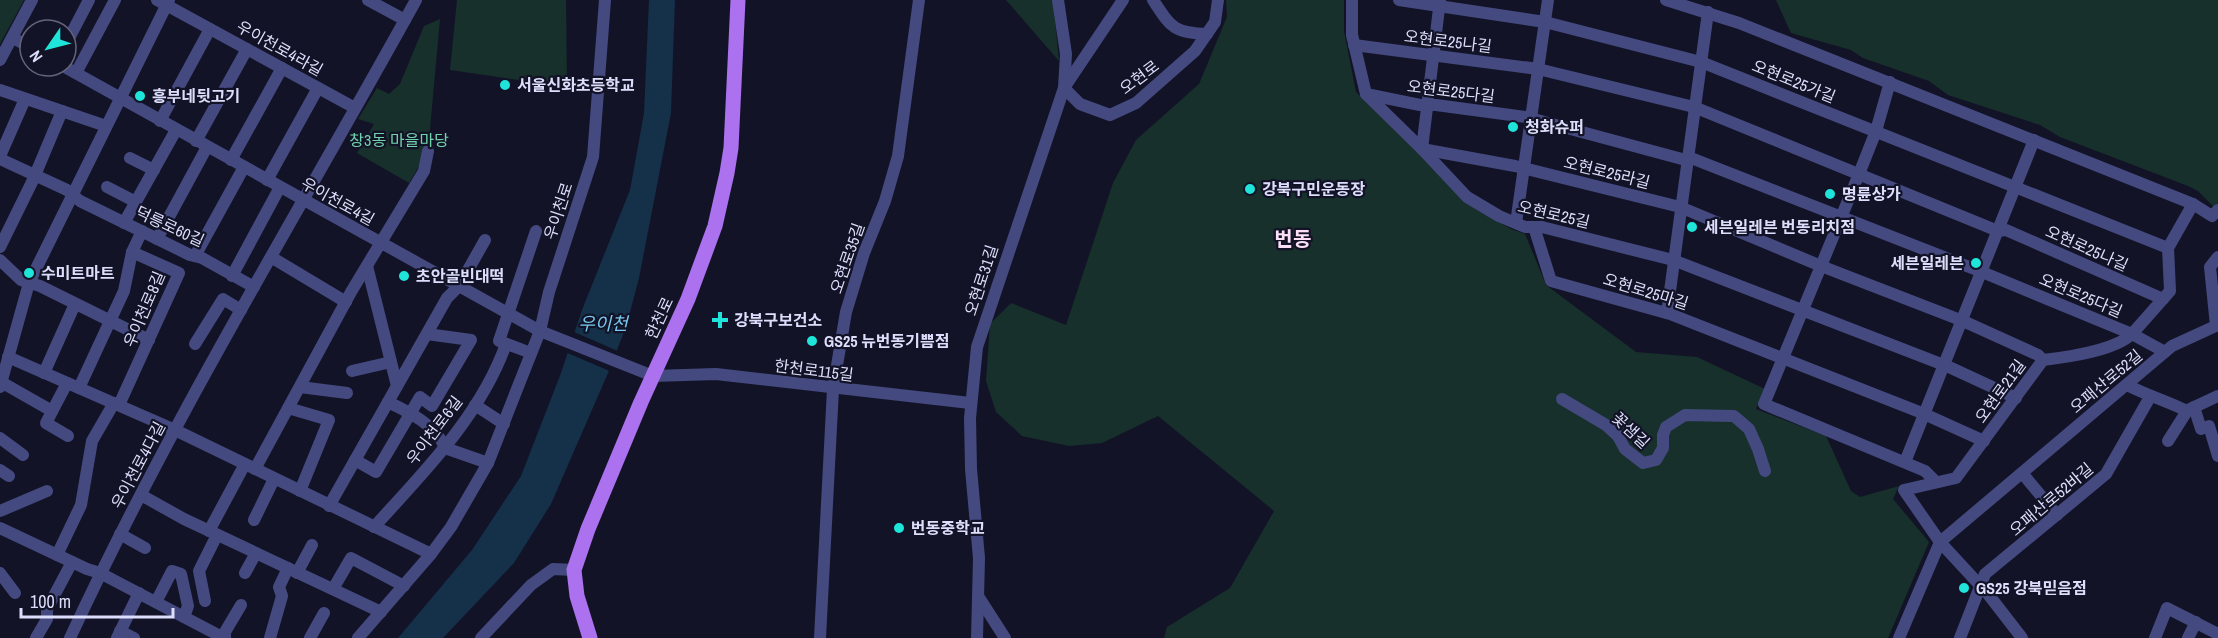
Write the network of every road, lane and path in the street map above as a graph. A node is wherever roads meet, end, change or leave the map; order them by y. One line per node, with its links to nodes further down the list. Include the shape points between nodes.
1 (32, 0): 25 (street)
2 (89, 0): 21 (street)
3 (115, 0): 34 (street)
4 (368, 0): 20 (street)
5 (416, 0): 20 (street)
6 (605, 0): 110 (street, 우이천로, via 593,157)
7 (738, 0): 125 (main road, 한천로, via 725,185 707,250)
8 (919, 0): 132 (street, 오현로35길, via 898,156 846,312)
9 (1058, 0): 38 (street, via 1066,54)
10 (1123, 0): 38 (street, 오현로31길)
11 (1153, 0): 24 (street, via 1169,24 1185,34)
12 (1218, 0): 24 (street, 오현로, via 1215,22)
13 (1352, 0): 27 (street)
14 (1399, 0): 18 (street, 오현로25가길)
15 (1548, 0): 22 (street)
16 (1666, 0): 19 (street)
17 (164, 2): 23 (street, 우이천로4라길); 41 (street)
18 (1440, 3): 22 (street, 오현로25가길); 29 (street)
19 (1708, 12): 31 (street); 36 (street)
20 (405, 20): 45 (street)
21 (78, 21)
22 (1545, 22): 31 (street, 오현로25가길); 33 (street)
23 (210, 29): 28 (street, 우이천로4라길); 48 (street)
24 (1207, 34): 38 (street, 오현로, via 1195,51 1136,103 1110,115 1080,104)
25 (14, 38): 26 (street); 30 (street)
26 (18, 40)
27 (1354, 45): 29 (street, 오현로25나길); 40 (street)
28 (247, 49): 32 (street, 우이천로4라길); 53 (street)
29 (1433, 55): 33 (street, 오현로25나길); 43 (street)
30 (0, 60)
31 (1701, 62): 44 (street); 51 (street, 오현로25가길)
32 (282, 68): 37 (street, 우이천로4라길); 59 (street)
33 (1538, 69): 44 (street, 오현로25나길); 47 (street)
34 (78, 70)
35 (78, 75): 41 (street)
36 (1890, 82): 51 (street); 52 (street)
37 (318, 88): 45 (street, 우이천로4라길); 65 (street)
38 (1065, 88): 139 (street, 오현로31길, via 980,335)
39 (0, 90): 42 (street)
40 (1366, 94): 43 (street, 오현로25다길); 54 (street)
41 (120, 98): 48 (street, 우이천로4길); 49 (street)
42 (25, 99): 46 (street); 56 (street, 덕릉로60길)
43 (1427, 105): 47 (street, 오현로25다길); 54 (street)
44 (1694, 107): 58 (street); 64 (street, 오현로25나길)
45 (355, 108): 70 (street)
46 (62, 111): 49 (street); 63 (street)
47 (1532, 118): 58 (street, 오현로25다길); 61 (street)
48 (160, 121): 50 (street, 우이천로4길)
49 (106, 126): 69 (street)
50 (176, 130): 53 (street, 우이천로4길); 62 (street)
51 (1876, 131): 64 (street); 68 (street, 오현로25가길)
52 (2034, 140): 68 (street); 72 (street)
53 (202, 144): 59 (street, 우이천로4길); 82 (street)
54 (1422, 149): 61 (street, 오현로25라길); 77 (street, 오현로25길, via 1467,197)
55 (428, 151): 84 (street, 우이천로4길, via 424,171)
56 (0, 158): 63 (street, 덕릉로60길)
57 (130, 158): 62 (street)
58 (1687, 159): 73 (street); 75 (street, 오현로25다길)
59 (231, 160): 60 (street, 우이천로4길)
60 (244, 167): 65 (street, 우이천로4길); 88 (street)
61 (1525, 169): 73 (street, 오현로25라길); 77 (street)
62 (154, 170): 71 (street)
63 (34, 174): 69 (street, 덕릉로60길); 85 (street)
64 (1859, 174): 75 (street); 81 (street, 오현로25나길)
65 (267, 180): 67 (street, 우이천로4길)
66 (107, 187): 71 (street)
67 (280, 187): 70 (street, 우이천로4길); 96 (street, 우이천로4길)
68 (2017, 187): 81 (street); 86 (street, 오현로25가길)
69 (73, 195): 76 (street, 덕릉로60길); 97 (street)
70 (303, 200): 84 (street, 우이천로4길); 89 (street, 우이천로4다길)
71 (136, 202): 76 (street)
72 (2193, 204): 74 (street); 86 (street)
73 (1680, 207): 92 (street); 94 (street, 오현로25라길)
74 (2215, 213)
75 (1842, 216): 94 (street); 95 (street, 오현로25다길)
76 (124, 223): 79 (street, 덕릉로60길)
77 (1516, 223): 78 (street, 오현로25길)
78 (1534, 227): 92 (street, 오현로25길); 106 (street, 오현로25마길, via 1551,281)
79 (142, 231): 82 (street, 덕릉로60길); 87 (street, 우이천로8길)
80 (536, 231): 105 (street)
81 (1998, 231): 95 (street); 100 (street, 오현로25나길, via 2006,230)
82 (157, 239): 88 (street, 덕릉로60길)
83 (485, 240): 98 (street)
84 (380, 243): 93 (street); 98 (street, 우이천로4길)
85 (0, 247)
86 (2168, 248): 100 (street, 오현로21길, via 2170,291)
87 (132, 252): 107 (street, 우이천로8길, via 124,291); 113 (street, 우이천로8길, via 179,273)
88 (195, 256): 96 (street, 덕릉로60길)
89 (271, 257): 99 (street, 우이천로4다길); 101 (street)
90 (2218, 257): 109 (street, via 2210,267)
91 (0, 260): 97 (street)
92 (1673, 260): 104 (street, 오현로25길); 106 (street)
93 (367, 266): 101 (street); 121 (street)
94 (1821, 266): 104 (street); 108 (street, 오현로25라길)
95 (1982, 272): 108 (street); 112 (street, 오현로25다길)
96 (232, 276): 99 (street, 덕릉로60길)
97 (29, 283): 102 (street); 118 (street)
98 (459, 286): 105 (street, 우이천로4길); 111 (street, via 447,298)
99 (254, 288): 103 (street, 우이천로4다길)
100 (2163, 299): 112 (street, 오현로21길)
101 (346, 302): 130 (street)
102 (75, 304): 107 (street); 124 (street)
103 (241, 310): 115 (street, via 223,299); 148 (street, 우이천로4다길)
104 (1802, 310): 119 (street); 122 (street, 오현로25길)
105 (508, 313): 110 (street, 우이천로4길); 114 (street)
106 (1666, 313): 119 (street, 오현로25마길)
107 (109, 321): 113 (street); 131 (street, 우이천로8길)
108 (1963, 321): 120 (street, 오현로25라길); 122 (street)
109 (2217, 325): 116 (street, 오패산로52길)
110 (540, 331): 117 (street, 우이천로); 125 (street, 우이천로4길)
111 (427, 334): 129 (street); 145 (street, via 471,340 432,406 420,398)
112 (2132, 334): 116 (street, 오현로25다길); 120 (street, 오현로21길, via 2106,347)
113 (149, 340): 140 (street, 우이천로8길)
114 (502, 342): 117 (street); 141 (street, 우이천로6길, via 497,370)
115 (195, 344)
116 (2165, 352): 128 (street, 오패산로52길)
117 (531, 353): 147 (street, 우이천로)
118 (8, 357): 124 (street); 127 (street)
119 (1782, 359): 146 (street, 오현로25마길); 157 (street, via 1764,404)
120 (2043, 360): 136 (street, 오현로21길)
121 (391, 362): 123 (street); 129 (street)
122 (1944, 366): 136 (street, 오현로25길); 146 (street)
123 (352, 371)
124 (44, 373): 126 (street)
125 (653, 376): 132 (street, 한천로115길, via 716,374); 182 (main road, 한천로)
126 (67, 383): 131 (street); 144 (street)
127 (1, 385): 144 (street)
128 (2127, 385): 135 (street); 161 (street, 오패산로52길)
129 (397, 386): 138 (street)
130 (300, 387): 133 (street); 142 (street)
131 (79, 388): 140 (street)
132 (833, 389): 139 (street, 한천로115길); 214 (street, 오현로35길)
133 (347, 393)
134 (2218, 396): 143 (street)
135 (2150, 397): 143 (street); 169 (street, 오패산로52바길, via 2106,474)
136 (2016, 398): 151 (street, 오현로21길)
137 (1562, 399): 160 (street, 꽃샘길, via 1606,425 1625,449 1643,463 1656,460 1663,448 1666,427 1685,415 1734,416 1749,429)
138 (388, 402): 145 (street); 156 (street)
139 (970, 403): 192 (street, 오현로31길)
140 (116, 404): 148 (street); 180 (street, 우이천로8길, via 92,441 81,505)
141 (475, 405): 147 (street); 153 (street, 우이천로6길)
142 (288, 408): 159 (street); 165 (street, via 329,420)
143 (2190, 409): 152 (street); 155 (street, via 2201,429 2209,426)
144 (52, 411): 149 (street, via 46,423)
145 (411, 413): 153 (street, via 441,439); 156 (street, via 376,472)
146 (1925, 414): 151 (street, 오현로25마길); 157 (street)
147 (504, 424): 158 (street, 우이천로)
148 (175, 430): 159 (street); 166 (street, 우이천로4다길)
149 (68, 436)
150 (0, 438): 154 (street)
151 (1984, 441): 163 (street, 오현로21길, via 1956,478)
152 (2168, 441)
153 (445, 448): 158 (street); 171 (street, 우이천로6길)
154 (23, 455)
155 (2218, 456)
156 (355, 460): 167 (street)
157 (1905, 462): 163 (street, via 1925,471)
158 (488, 463): 179 (street, 우이천로)
159 (250, 467): 162 (street); 173 (street)
160 (1765, 471)
161 (2022, 473): 169 (street); 175 (street, 오패산로52길)
162 (274, 479): 165 (street); 170 (street)
163 (1936, 482): 175 (street, 오현로21길, via 1904,490)
164 (47, 491): 168 (street)
165 (300, 491): 167 (street)
166 (141, 495): 173 (street); 174 (street, 우이천로4다길)
167 (329, 506): 171 (street)
168 (0, 511)
169 (2057, 515): 187 (street, 오패산로52바길, via 1984,574)
170 (254, 520)
171 (374, 527): 179 (street)
172 (0, 528): 180 (street)
173 (213, 533): 178 (street); 193 (street, via 199,571)
174 (120, 534): 177 (street); 185 (street, 우이천로4다길)
175 (1940, 542): 187 (street); 217 (street)
176 (312, 545): 183 (street)
177 (145, 548)
178 (256, 553): 183 (street); 186 (street)
179 (431, 554): 188 (street, 우이천로)
180 (57, 555): 181 (street)
181 (72, 562): 185 (street); 204 (street)
182 (574, 570): 212 (street, via 553,569 531,585); 213 (main road, 한천로, via 577,596)
183 (292, 571): 189 (street); 209 (street, via 279,587 282,596)
184 (0, 573): 190 (street)
185 (100, 573): 191 (street); 205 (street, 우이천로4다길)
186 (245, 573)
187 (1979, 585): 203 (street); 218 (street)
188 (404, 586): 189 (street, via 351,558); 196 (street, 우이천로)
189 (333, 590): 196 (street)
190 (15, 593)
191 (139, 593): 194 (street); 201 (street)
192 (978, 595): 215 (street, 오현로31길); 216 (street)
193 (205, 601)
194 (156, 602): 198 (street); 198 (street, via 172,571 181,574 188,606)
195 (241, 605): 208 (street)
196 (381, 612): 211 (street, 우이천로)
197 (324, 613): 210 (street)
198 (184, 617): 200 (street)
199 (2196, 622): 202 (street); 219 (street, via 2167,608); 220 (street)
200 (201, 626): 207 (street); 208 (street)
201 (119, 634): 206 (street)
202 (2218, 634)
203 (2021, 637)
204 (36, 638)
205 (70, 638)
206 (134, 638)
207 (195, 638)
208 (225, 638)
209 (270, 638)
210 (310, 638)
211 (358, 638)
212 (481, 638)
213 (590, 638)
214 (820, 638)
215 (977, 638)
216 (1005, 638)
217 (1899, 638)
218 (1960, 638)
219 (2155, 638)
220 (2188, 638)

